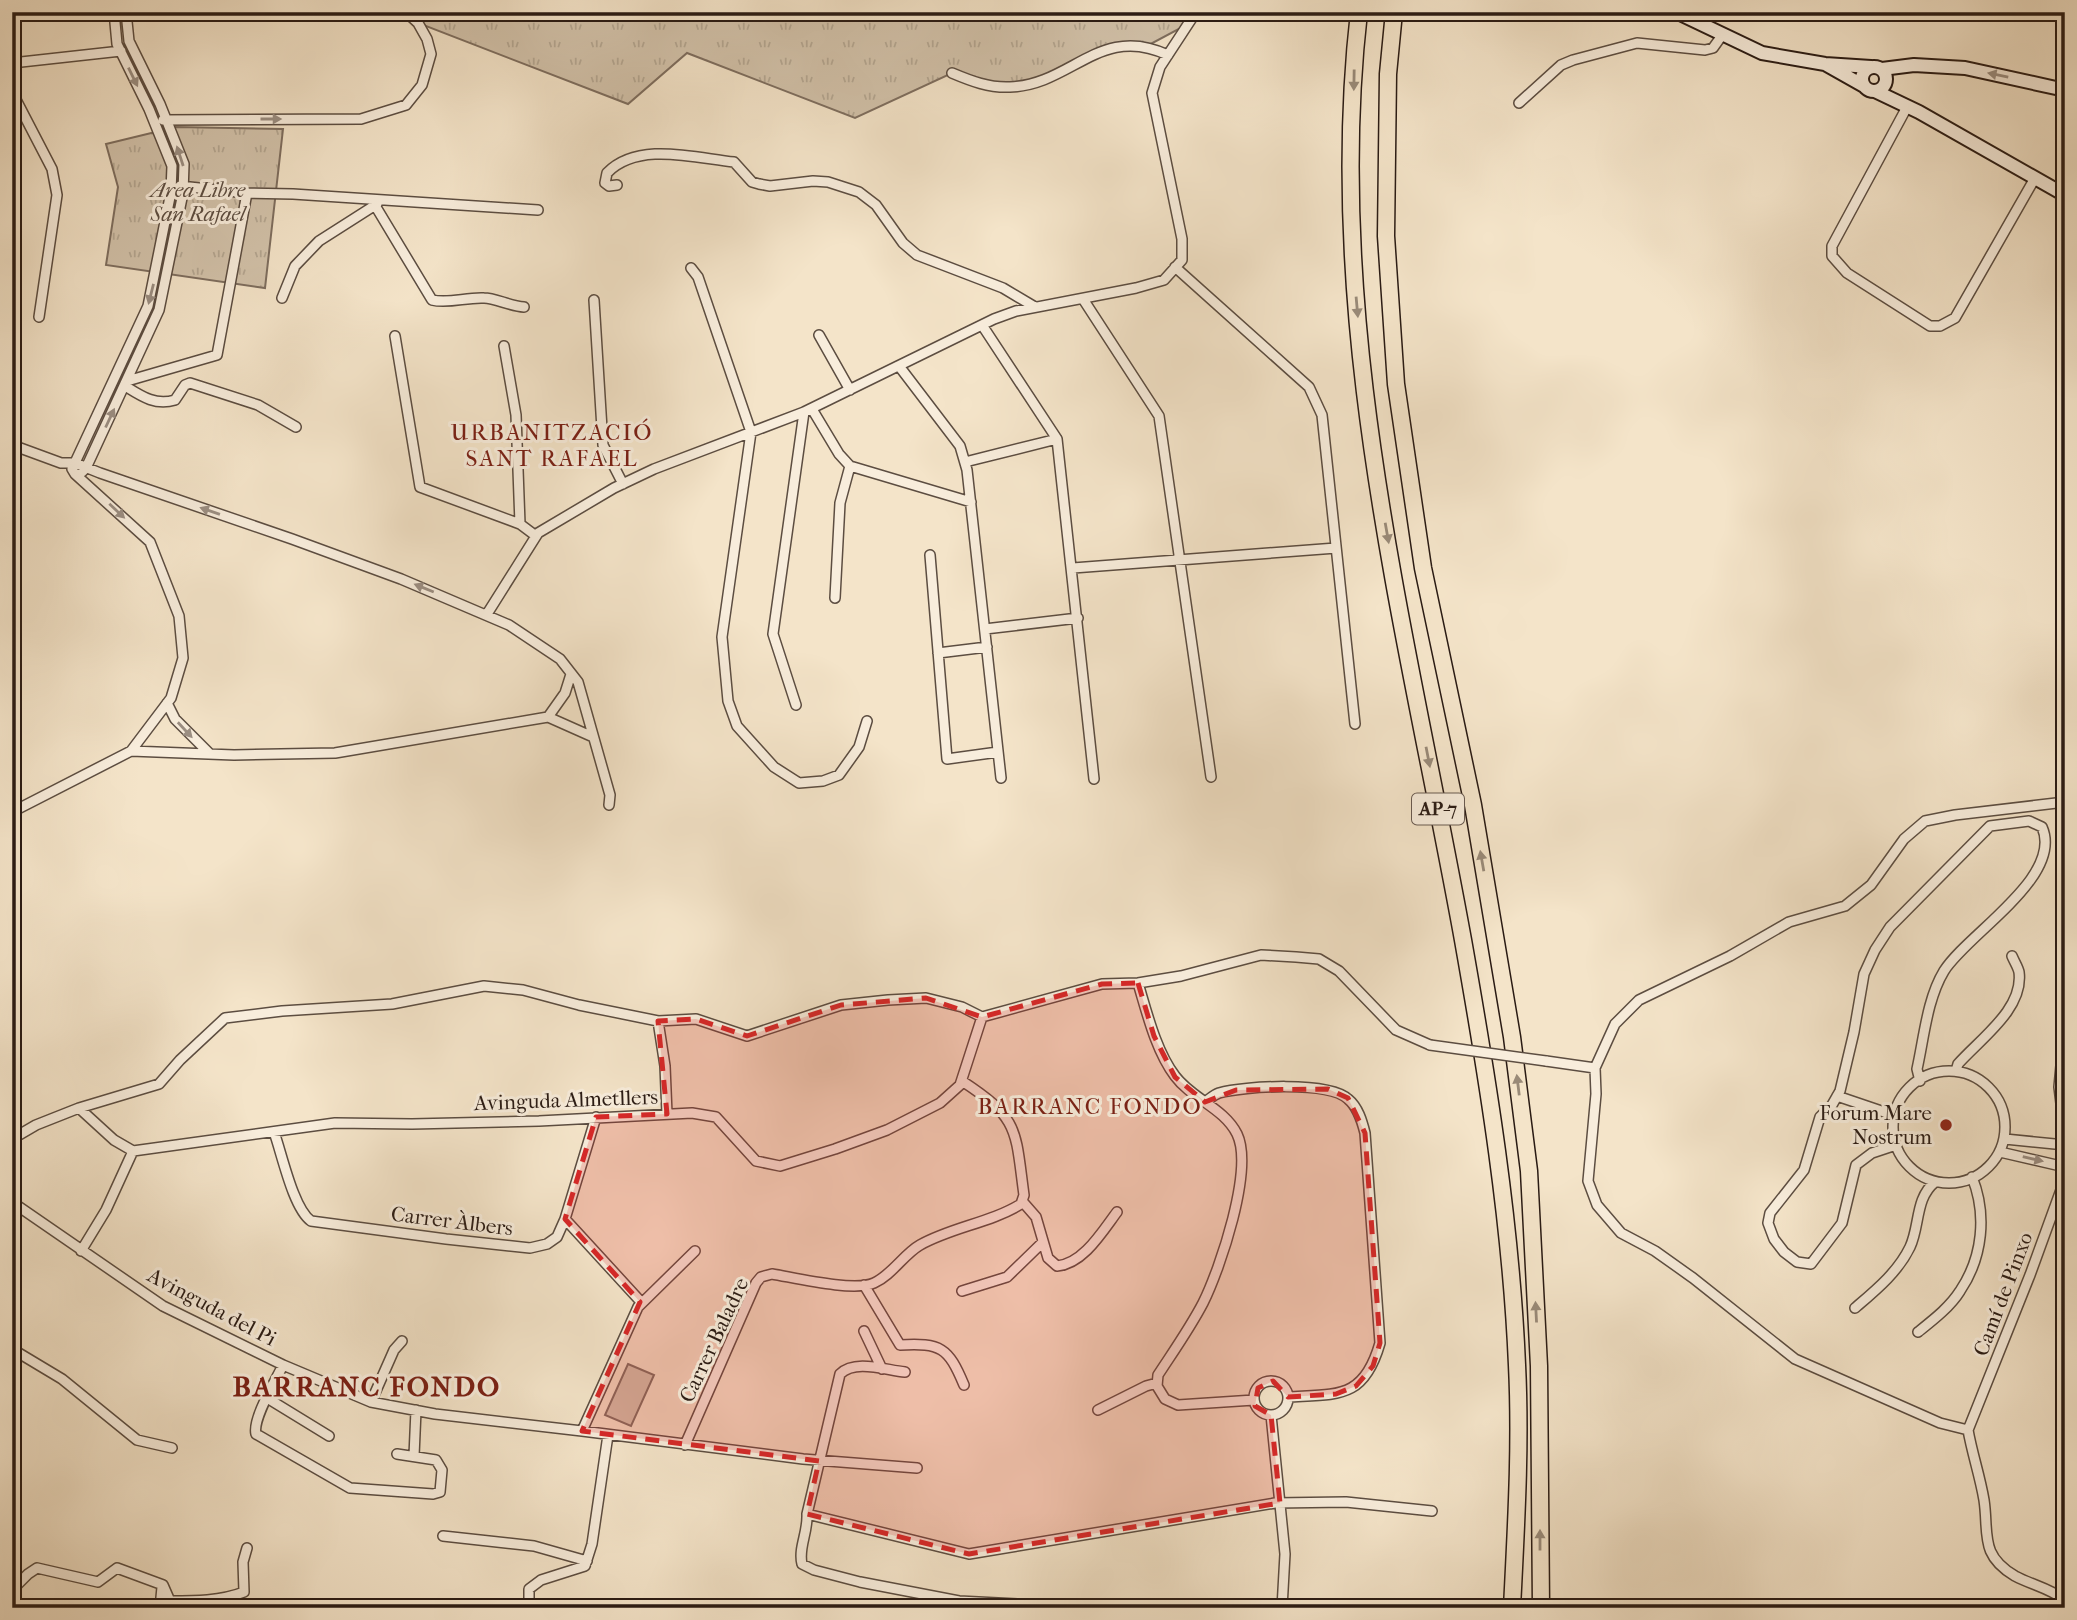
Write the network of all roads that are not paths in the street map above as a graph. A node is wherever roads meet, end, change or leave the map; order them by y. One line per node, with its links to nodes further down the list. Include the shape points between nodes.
1 (114, 12): 9 (street)
2 (126, 12): 20 (street, via 129,41)
3 (405, 12): 20 (street, one-way to 3, via 361,120 406,105 422,85 431,54 418,23)
4 (1359, 12): 163 (highway, AP-7, one-way to 163, via 1351,191 1363,372 1397,593 1464,943 1511,1271 1518,1464)
5 (1394, 12): 164 (highway, AP-7, one-way to 5, via 1539,1366 1529,1171 1473,805 1423,568 1396,384 1386,236 1388,74)
6 (1676, 12): 8 (street)
7 (1194, 15): 10 (street)
8 (1723, 34): 12 (street, via 1762,53); 18 (street, via 1713,48 1705,50 1637,43 1573,60 1561,65)
9 (121, 51): 11 (street); 21 (street, one-way to 21)
10 (1168, 55): 14 (street, via 1132,44 1105,49 1041,80 1011,87 977,83); 30 (street, via 1152,93 1182,239 1182,260)
11 (12, 63)
12 (1825, 64): 13 (street); 15 (street)
13 (1876, 68): 15 (street); 15 (street, via 1861,78); 16 (street, one-way to 13, via 1965,68)
14 (953, 73)
15 (1875, 87): 19 (street)
16 (2065, 90)
17 (12, 92): 37 (street, via 52,169 57,195)
18 (1519, 103)
19 (1903, 104): 22 (street); 22 (street, via 1832,246 1832,256 1847,273 1930,326 1955,318)
20 (166, 119): 21 (street); 25 (street, one-way to 20, via 184,164)
21 (154, 121): 23 (street, via 172,166)
22 (2035, 178): 27 (street)
23 (171, 185): 25 (street); 52 (street, one-way to 52, via 148,306)
24 (618, 185): 36 (street, via 605,183 607,173 618,164 648,154 734,162 752,182 770,186 828,182 868,198 918,255 1003,288)
25 (183, 186): 26 (street); 43 (street, via 159,310)
26 (247, 193): 28 (street); 43 (street, via 217,355)
27 (2065, 194)
28 (378, 203): 29 (street); 32 (street, via 319,241 295,266); 35 (street, via 432,300 486,298)
29 (538, 210)
30 (1175, 267): 33 (street, via 1164,279); 61 (street, via 1309,387 1322,415)
31 (691, 268): 47 (street)
32 (282, 298)
33 (1083, 299): 36 (street); 63 (street, via 1159,416)
34 (594, 300): 57 (street, via 603,445)
35 (524, 307)
36 (1035, 307): 38 (street)
37 (39, 317)
38 (982, 325): 42 (street); 48 (street)
39 (819, 335): 44 (street)
40 (395, 336): 59 (street, via 420,487)
41 (504, 346): 59 (street, via 516,415)
42 (900, 366): 44 (street); 50 (street, via 960,446)
43 (126, 383): 46 (street, via 147,399 167,402 175,400 190,383 258,405); 54 (street, one-way to 43)
44 (850, 390): 45 (street)
45 (808, 410): 47 (street); 53 (street); 73 (street, via 773,634)
46 (296, 427)
47 (751, 432): 57 (street); 75 (street, via 722,637 728,701 737,726 774,767 799,783 839,775 859,747)
48 (1057, 439): 50 (street); 64 (street)
49 (12, 445): 51 (street)
50 (965, 462): 58 (street)
51 (61, 463): 52 (street); 55 (street)
52 (75, 463): 54 (street); 55 (street)
53 (850, 466): 58 (street); 65 (street, via 840,503)
54 (90, 470): 55 (street); 56 (street); 66 (street, one-way to 54, via 317,548)
55 (75, 474): 56 (street)
56 (85, 483): 72 (street, one-way to 72, via 150,542 179,616 183,658)
57 (623, 484): 60 (street)
58 (971, 502): 68 (street)
59 (520, 524): 60 (street)
60 (536, 536): 66 (street)
61 (1336, 548): 63 (street); 76 (street)
62 (930, 555): 70 (street)
63 (1180, 559): 64 (street); 81 (street)
64 (1073, 568): 67 (street)
65 (835, 598)
66 (487, 614): 71 (street, via 560,659)
67 (1078, 618): 68 (street); 83 (street)
68 (985, 629): 69 (street)
69 (987, 647): 70 (street); 79 (street)
70 (938, 653): 79 (street, via 947,759)
71 (571, 674): 74 (street, via 565,693); 77 (street, via 578,682)
72 (167, 703): 78 (street); 80 (street, one-way to 80, via 175,719)
73 (796, 705)
74 (548, 717): 77 (street); 80 (street, via 335,754)
75 (867, 721)
76 (1355, 724)
77 (593, 737): 85 (street)
78 (131, 751): 80 (street); 86 (street)
79 (998, 752): 82 (street)
80 (209, 753)
81 (1212, 777)
82 (1001, 778)
83 (1094, 779)
84 (2065, 802): 92 (street, via 1925,821 1904,839 1871,885 1846,906 1789,922 1639,1000 1615,1024)
85 (609, 805)
86 (12, 812)
87 (2012, 956): 93 (street, via 2019,971 2018,990 2007,1011 1958,1063)
88 (1138, 983): 89 (street, via 1102,984); 92 (street, bridge, via 1261,956 1319,959 1339,971 1396,1030 1430,1045); 97 (street, via 1154,1036 1175,1077)
89 (982, 1017): 90 (street, via 926,998 841,1005 747,1036 696,1019); 95 (street, Avinguda Almetllers)
90 (658, 1021): 98 (street, via 523,990 484,986 392,1004 225,1018 159,1084); 99 (street)
91 (2065, 1023): 103 (street, via 2059,1087)
92 (1595, 1068): 140 (street, via 1588,1181 1597,1205 1621,1233 1693,1278 1795,1359 1940,1423)
93 (1956, 1072): 94 (street); 105 (street, via 1975,1077 1993,1090 2004,1111)
94 (1920, 1080): 96 (street, via 1917,1069 1935,990 1945,969 2040,866 2046,834 2029,821 1990,826 1890,927 1864,974); 100 (street, via 1908,1088)
95 (962, 1081): 99 (street, Avinguda Almetllers, via 940,1104 887,1130 780,1166 756,1161 716,1117 692,1112); 113 (street, via 1008,1118 1015,1133)
96 (1837, 1096): 100 (street); 106 (street, via 1820,1117 1804,1170 1770,1213 1774,1240 1784,1252 1797,1262 1811,1264 1842,1223 1856,1165 1872,1153)
97 (1205, 1102): 131 (street, via 1238,1135 1242,1157 1234,1220 1204,1302); 133 (street, via 1236,1090 1328,1088 1348,1098 1366,1133 1380,1343 1377,1355 1356,1386 1336,1394)
98 (79, 1108): 104 (street); 108 (street)
99 (667, 1114): 101 (street, Avinguda Almetllers)
100 (1896, 1116): 106 (street)
101 (596, 1117): 102 (street, Avinguda Almetllers, via 335,1123); 116 (street, Carrer Àlbers)
102 (274, 1132): 108 (street, Avinguda Almetllers); 116 (street, Carrer Àlbers, via 304,1216 311,1220 530,1248 557,1237)
103 (2065, 1136)
104 (12, 1139)
105 (2005, 1139): 107 (street); 109 (street)
106 (1896, 1145): 112 (street, via 1915,1172)
107 (2065, 1146)
108 (133, 1151): 118 (street)
109 (2000, 1152): 110 (street, one-way to 110); 111 (street, via 1984,1171)
110 (2065, 1168): 140 (street, Camí de Pinxo, via 2030,1275)
111 (1972, 1177): 112 (street, via 1958,1183); 125 (street, via 1982,1219 1978,1255 1961,1290)
112 (1935, 1182): 123 (street, via 1927,1189 1902,1263)
113 (1022, 1200): 117 (street, via 1036,1217); 120 (street, Carrer Baladre, via 1011,1211 919,1245 875,1283)
114 (12, 1202): 118 (street, Avinguda del Pi)
115 (1116, 1212): 117 (street, via 1096,1241 1067,1265 1056,1266)
116 (565, 1219): 122 (street)
117 (1043, 1242): 121 (street, via 1007,1277)
118 (81, 1251): 128 (street, Avinguda del Pi, via 163,1306)
119 (695, 1251): 122 (street)
120 (864, 1285): 132 (street, via 900,1345 937,1347 951,1360); 144 (street, Carrer Baladre, via 772,1274 761,1277)
121 (962, 1291)
122 (642, 1303): 141 (street)
123 (1855, 1308)
124 (864, 1331): 129 (street)
125 (1918, 1332)
126 (402, 1342): 136 (street)
127 (12, 1349): 145 (street, via 62,1378 137,1440)
128 (283, 1364): 134 (street); 136 (street, Avinguda del Pi)
129 (881, 1369): 130 (street); 148 (street, via 855,1366 840,1374)
130 (905, 1372)
131 (1157, 1383): 135 (street, via 1165,1399 1178,1405); 138 (street)
132 (964, 1385)
133 (1288, 1397): 135 (street, via 1283,1386 1268,1381 1258,1388); 139 (street, via 1281,1412)
134 (267, 1398): 143 (street); 147 (street, via 254,1428 256,1434 350,1488 440,1492 440,1464)
135 (1254, 1400): 139 (street, via 1260,1412)
136 (371, 1402): 137 (street, Avinguda del Pi)
137 (416, 1410): 141 (street, Avinguda del Pi); 147 (street)
138 (1098, 1410)
139 (1272, 1415): 150 (street)
140 (1968, 1430): 158 (street, via 1984,1501 1986,1539 1995,1560 2015,1576)
141 (582, 1431): 142 (street, Avinguda del Pi)
142 (608, 1435): 144 (street); 155 (street)
143 (329, 1436)
144 (685, 1445): 148 (street)
145 (172, 1448)
146 (397, 1454): 147 (street)
147 (414, 1456)
148 (819, 1461): 149 (street); 152 (street)
149 (918, 1468)
150 (1280, 1503): 151 (street, via 1346,1502); 152 (street, via 969,1554); 162 (street, via 1285,1554)
151 (1432, 1511)
152 (807, 1514): 161 (street, via 808,1530 800,1555 802,1564 814,1570 959,1601)
153 (443, 1535): 155 (street, via 534,1546)
154 (247, 1548): 156 (street, via 244,1592 170,1601)
155 (587, 1561): 160 (street, via 585,1566 541,1580 529,1589)
156 (163, 1585): 157 (street, via 117,1568 98,1582 37,1569); 159 (street)
157 (12, 1590)
158 (2065, 1600)
159 (160, 1608)
160 (529, 1608)
161 (1095, 1608)
162 (1282, 1608)
163 (1512, 1608)
164 (1541, 1608)

